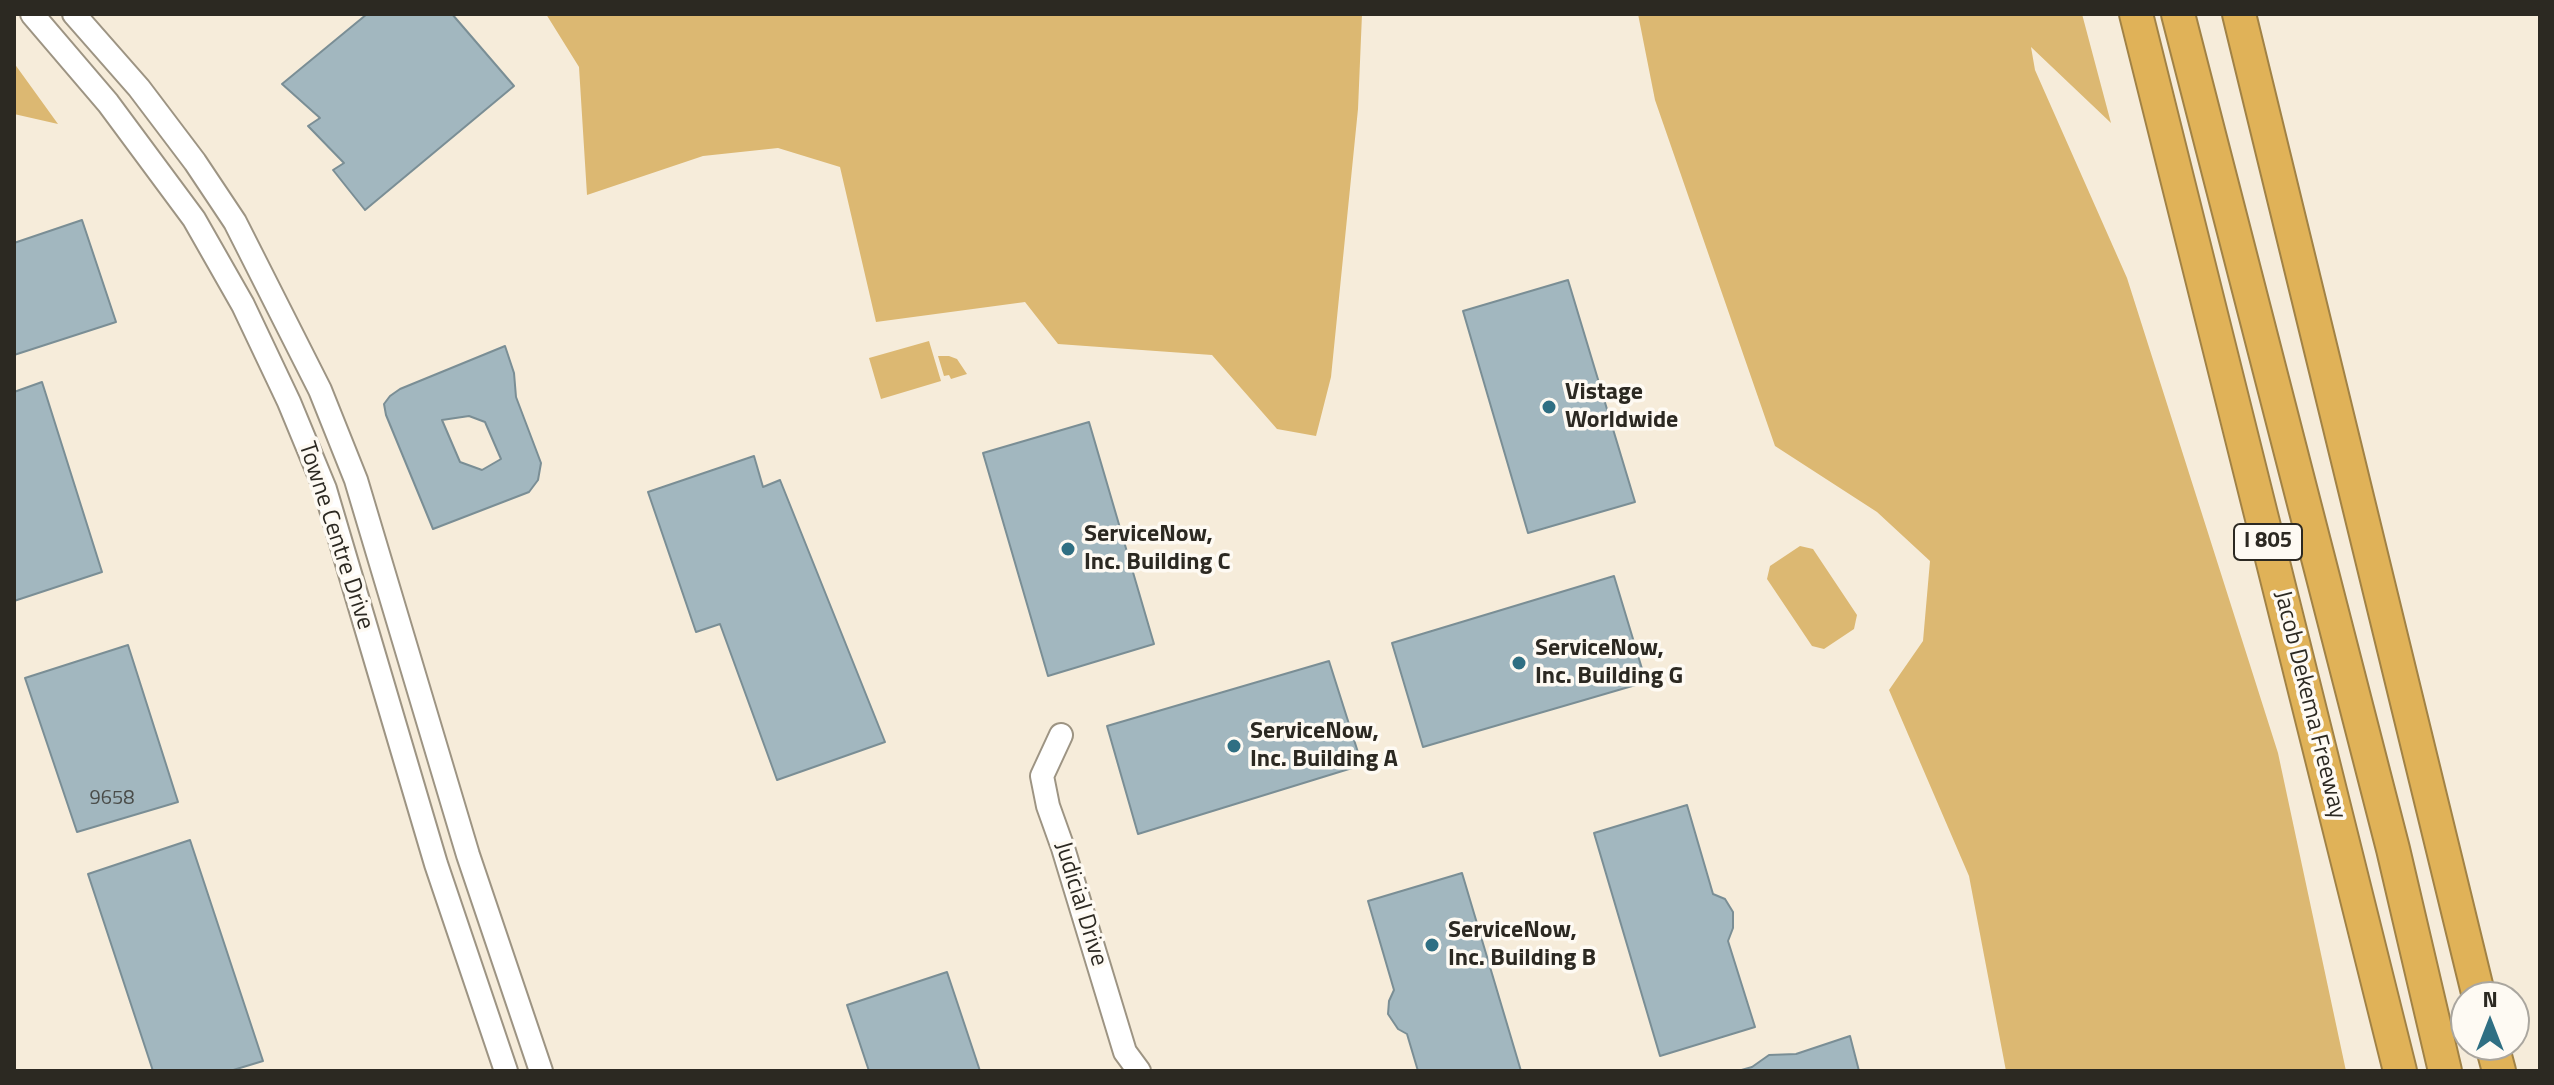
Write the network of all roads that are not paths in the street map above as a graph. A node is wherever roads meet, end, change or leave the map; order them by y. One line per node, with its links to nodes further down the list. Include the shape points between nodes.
1 (32, 14): 9 (street, Towne Centre Drive, via 108,103 194,219 289,402 325,489 436,864)
2 (74, 14): 10 (street, Towne Centre Drive, via 139,88 235,222 320,390 356,480 468,855)
3 (2136, 14): 12 (highway, Jacob Dekema Freeway / I 805)
4 (2178, 14): 13 (highway)
5 (2193, 14): 14 (highway)
6 (2239, 14): 8 (highway)
7 (1061, 735): 11 (street, Judicial Drive, via 1042,776 1048,806 1125,1052)
8 (2475, 981)
9 (506, 1071)
10 (541, 1071)
11 (1139, 1071)
12 (2400, 1071)
13 (2445, 1071)
14 (2458, 1071)

